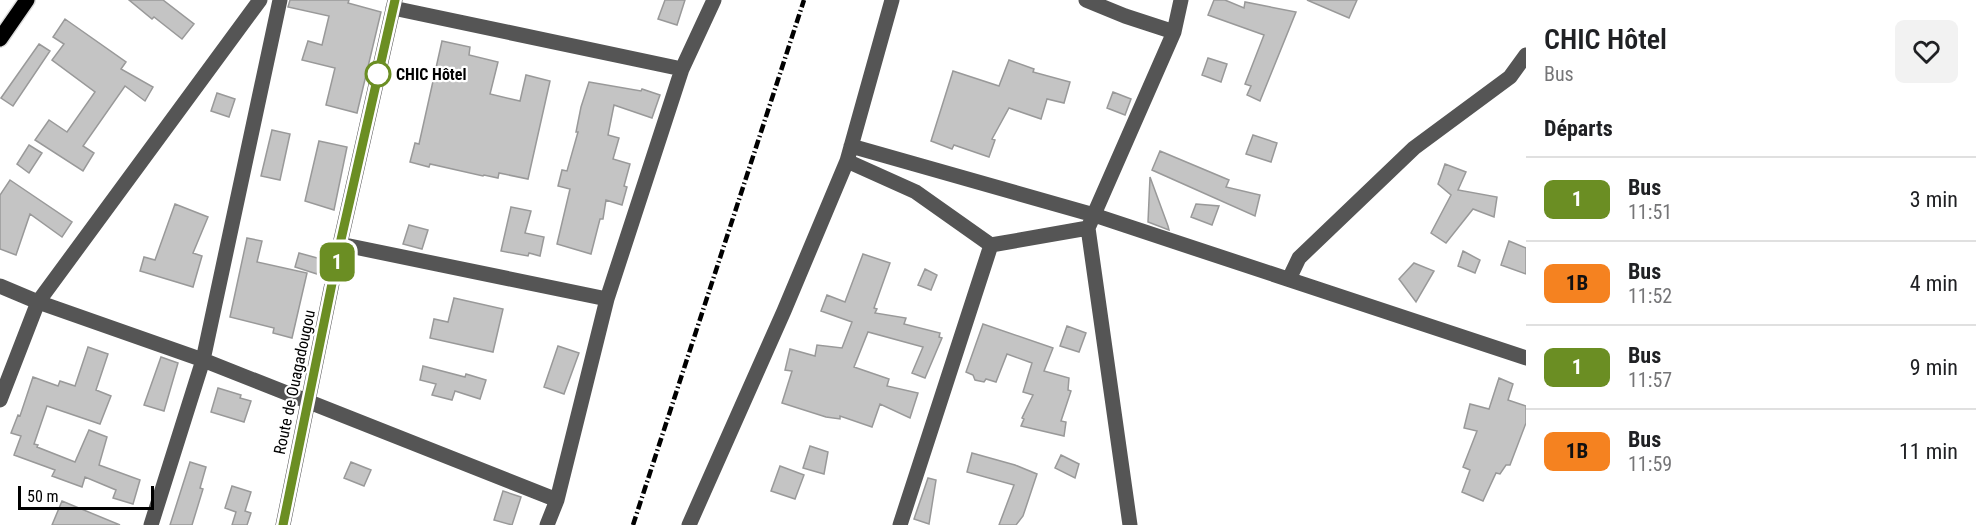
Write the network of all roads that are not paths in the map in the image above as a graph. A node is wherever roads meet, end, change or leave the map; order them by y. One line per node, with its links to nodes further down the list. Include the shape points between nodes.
1 (27, 0): 10 (main road)
2 (260, 0): 20 (street)
3 (280, 0): 22 (street)
4 (714, 0): 12 (street)
5 (892, 0): 13 (street)
6 (1086, 0): 9 (street)
7 (1181, 0): 9 (street)
8 (394, 4): 12 (street); 15 (street, Route de Ouagadougou)
9 (1174, 32): 14 (street)
10 (0, 39)
11 (1526, 55): 17 (street, via 1510,77 1414,148 1299,258)
12 (682, 69): 19 (street)
13 (849, 153): 14 (street); 16 (street, via 916,192); 26 (street)
14 (1091, 221): 16 (street); 17 (street); 31 (street)
15 (340, 244): 19 (street); 24 (street, Route de Ouagadougou)
16 (991, 245): 30 (street)
17 (1289, 279): 21 (street)
18 (0, 286): 20 (street)
19 (607, 299): 25 (street)
20 (38, 302): 22 (street); 23 (street)
21 (1526, 358)
22 (204, 360): 24 (street); 27 (street)
23 (0, 400)
24 (309, 401): 25 (street); 28 (street, Route de Ouagadougou)
25 (557, 500): 29 (street)
26 (692, 524)
27 (151, 525)
28 (283, 525)
29 (547, 525)
30 (900, 525)
31 (1130, 525)

